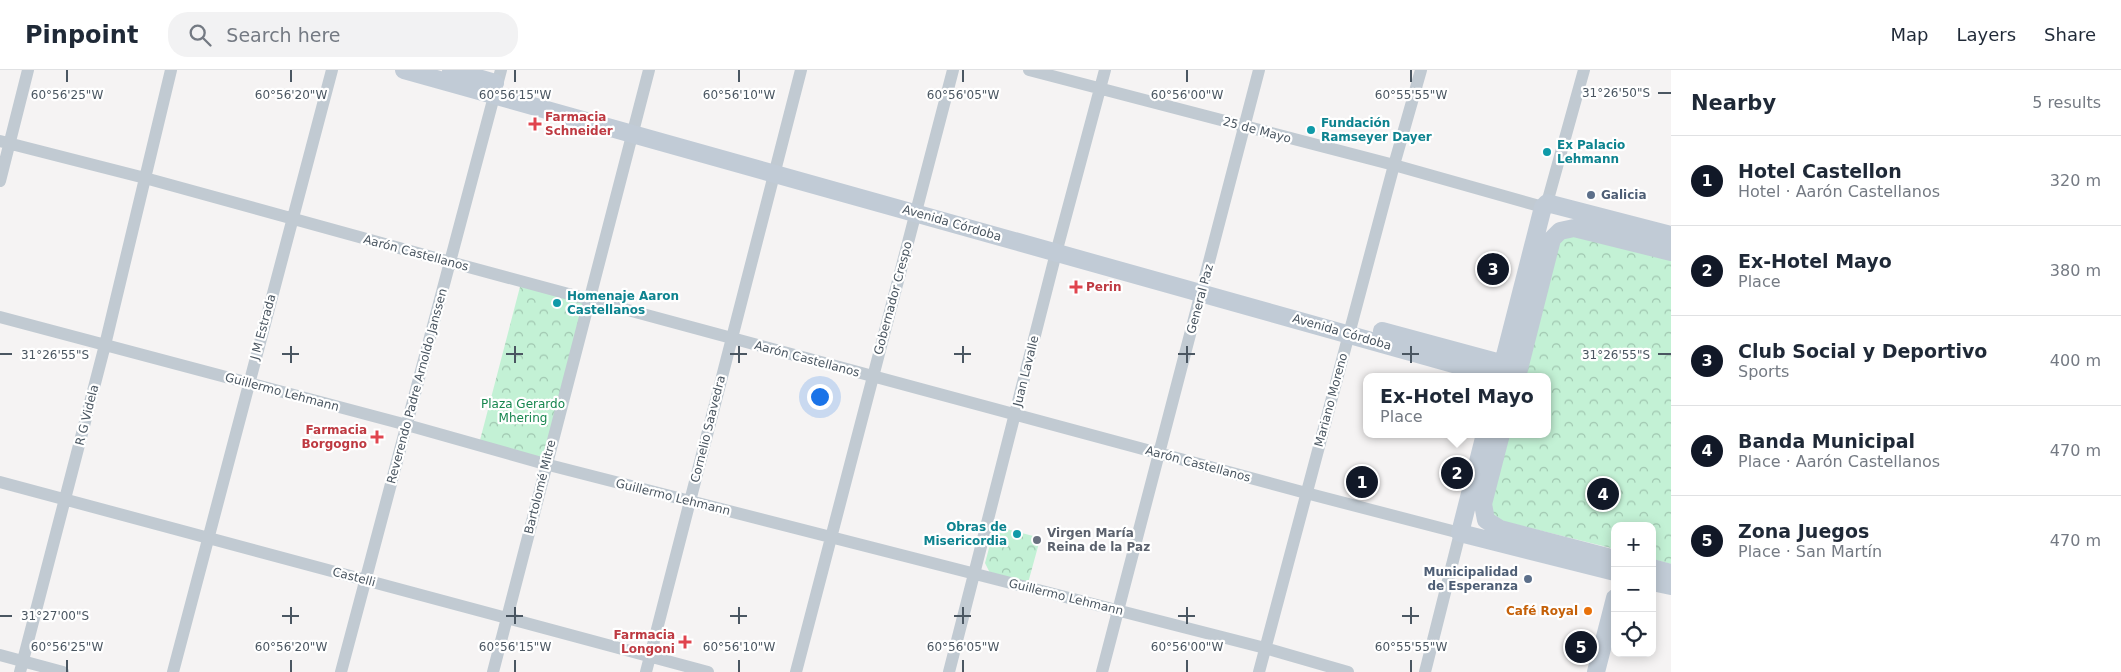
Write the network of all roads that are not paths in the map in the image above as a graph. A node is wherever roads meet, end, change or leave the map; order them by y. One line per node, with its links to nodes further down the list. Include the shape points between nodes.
1 (28, 70): 18 (street)
2 (171, 70): 21 (street, R G Videla)
3 (332, 70): 25 (street, J M Estrada)
4 (404, 70): 14 (main road, Avenida Córdoba)
5 (451, 70): 14 (main road, Avenida Córdoba)
6 (649, 70): 17 (street, Bartolomé Mitre)
7 (801, 70): 20 (street, Cornelio Saavedra)
8 (953, 70): 24 (street, Gobernador Crespo)
9 (1029, 70): 15 (street, 25 de Mayo)
10 (1105, 70): 15 (street, Juan Lavalle)
11 (1259, 70): 16 (street, General Paz)
12 (1421, 70): 19 (street, Mariano Moreno)
13 (1584, 70): 23 (street)
14 (497, 83): 17 (main road, Avenida Córdoba); 29 (street, Reverendo Padre Arnoldo Janssen)
15 (1100, 89): 16 (street, 25 de Mayo); 27 (street, Juan Lavalle)
16 (1244, 126): 19 (street, 25 de Mayo); 30 (street, General Paz)
17 (634, 128): 20 (main road, Avenida Córdoba); 31 (street, Bartolomé Mitre)
18 (5, 143): 21 (street, Aarón Castellanos); 22 (street)
19 (1394, 165): 23 (street, 25 de Mayo); 33 (street, Mariano Moreno)
20 (776, 168): 24 (main road, Avenida Córdoba); 34 (street, Cornelio Saavedra)
21 (145, 178): 25 (street, Aarón Castellanos); 35 (street, R G Videla)
22 (0, 181)
23 (1545, 205): 26 (main road, 25 de Mayo); 36 (main road)
24 (917, 208): 27 (main road, Avenida Córdoba); 37 (street, Gobernador Crespo)
25 (292, 220): 29 (street, Aarón Castellanos); 38 (street, J M Estrada)
26 (1671, 235)
27 (1058, 247): 30 (main road, Avenida Córdoba); 39 (street, Juan Lavalle)
28 (1671, 252): 36 (main road, via 1574,228 1560,231 1552,240)
29 (450, 262): 31 (street, Aarón Castellanos); 40 (street, Reverendo Padre Arnoldo Janssen)
30 (1203, 288): 33 (main road, Avenida Córdoba); 43 (street, General Paz)
31 (588, 300): 34 (street, Aarón Castellanos); 44 (street, Bartolomé Mitre)
32 (0, 317): 35 (street, Guillermo Lehmann)
33 (1350, 328): 36 (main road, Avenida Córdoba); 46 (street, Mariano Moreno)
34 (731, 338): 37 (street, Aarón Castellanos); 48 (street, Cornelio Saavedra)
35 (105, 345): 38 (street, Guillermo Lehmann); 47 (street, R G Videla)
36 (1506, 373)
37 (872, 376): 39 (street, Aarón Castellanos); 50 (street, Gobernador Crespo)
38 (249, 383): 40 (street, Guillermo Lehmann); 51 (street, J M Estrada)
39 (1015, 415): 43 (street, Aarón Castellanos); 56 (street, Juan Lavalle)
40 (407, 425): 44 (street, Guillermo Lehmann); 57 (street, Reverendo Padre Arnoldo Janssen)
41 (1484, 438): 49 (main road)
42 (1501, 438): 52 (main road, via 1483,504 1486,520 1500,529)
43 (1159, 454): 46 (street, Aarón Castellanos); 60 (street, General Paz)
44 (545, 464): 48 (street, Guillermo Lehmann); 62 (street, Bartolomé Mitre)
45 (0, 482): 47 (street, Castelli)
46 (1306, 494): 49 (street, Aarón Castellanos); 63 (street, Mariano Moreno)
47 (66, 499): 51 (street, Castelli); 66 (street, R G Videla)
48 (690, 501): 50 (street, Guillermo Lehmann); 65 (street, Cornelio Saavedra)
49 (1460, 533): 54 (main road, Aarón Castellanos); 78 (street)
50 (831, 537): 56 (street, Guillermo Lehmann); 73 (street, Gobernador Crespo)
51 (208, 538): 57 (street, Castelli); 68 (street, J M Estrada)
52 (1611, 558)
53 (1656, 569): 55 (main road)
54 (1611, 571)
55 (1671, 573)
56 (975, 574): 60 (street, Guillermo Lehmann); 74 (street, Juan Lavalle)
57 (366, 580): 62 (street, Castelli); 69 (street, Reverendo Padre Arnoldo Janssen)
58 (1656, 583): 59 (main road)
59 (1671, 586)
60 (1118, 610): 63 (street, Guillermo Lehmann); 75 (street, General Paz)
61 (1611, 612): 79 (main road)
62 (507, 618): 65 (street, Castelli); 70 (street, Bartolomé Mitre)
63 (1265, 648): 76 (street, Mariano Moreno); 77 (street, Guillermo Lehmann)
64 (0, 655): 66 (street)
65 (650, 656): 71 (street, Cornelio Saavedra); 72 (street, Castelli)
66 (21, 667): 67 (street)
67 (63, 672)
68 (173, 672)
69 (341, 672)
70 (493, 672)
71 (646, 672)
72 (708, 672)
73 (796, 672)
74 (949, 672)
75 (1102, 672)
76 (1259, 672)
77 (1348, 672)
78 (1425, 672)
79 (1596, 672)

